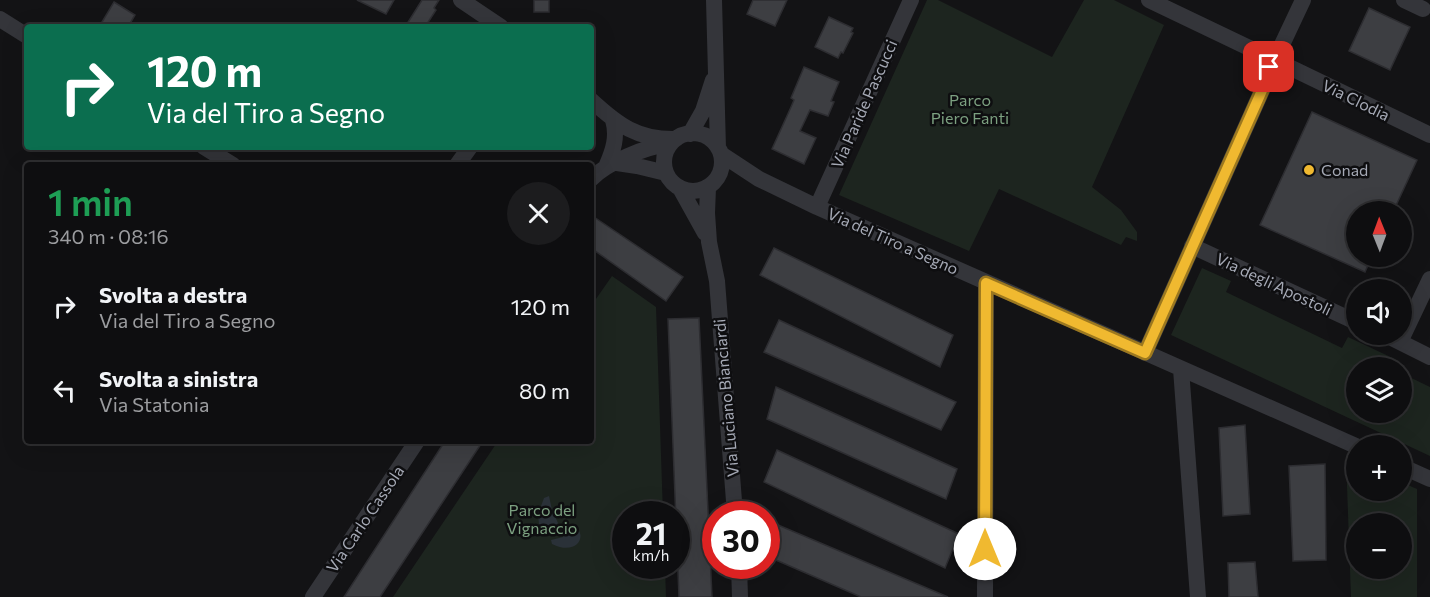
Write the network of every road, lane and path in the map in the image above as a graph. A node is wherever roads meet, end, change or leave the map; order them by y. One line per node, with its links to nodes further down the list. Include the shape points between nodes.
1 (461, 0): 9 (street)
2 (714, 0): 12 (street)
3 (911, 0): 26 (street, Via Paride Pascucci)
4 (1149, 0): 11 (street, Via Clodia)
5 (1303, 0): 11 (street)
6 (1404, 0): 7 (street)
7 (1423, 9)
8 (0, 19): 10 (street)
9 (497, 24)
10 (24, 34)
11 (1275, 60): 15 (street, Via Clodia); 28 (street)
12 (717, 68): 16 (street, via 703,111); 18 (street)
13 (594, 103): 14 (street)
14 (613, 120): 16 (street, via 648,137); 20 (street)
15 (1430, 135)
16 (679, 139): 18 (street, via 706,137); 20 (street); 21 (street, via 664,158)
17 (209, 150): 19 (street)
18 (719, 151): 23 (street, Via del Tiro a Segno); 24 (street, via 722,163)
19 (228, 162)
20 (611, 165): 21 (street, via 637,165); 22 (street)
21 (666, 173): 25 (street)
22 (594, 177)
23 (759, 179): 24 (street, Via del Tiro a Segno, via 743,177); 26 (street, Via del Tiro a Segno)
24 (711, 184): 25 (street, via 699,191); 27 (street, via 706,213)
25 (680, 188): 27 (street)
26 (817, 207): 30 (street, Via del Tiro a Segno)
27 (709, 242): 41 (street, Via Luciano Bianciardi, via 717,281)
28 (1192, 246): 31 (street, Via degli Apostoli); 34 (street)
29 (1430, 279): 32 (street)
30 (986, 283): 34 (street, Via del Tiro a Segno); 45 (street)
31 (1346, 317)
32 (1412, 317)
33 (1406, 345): 35 (street)
34 (1145, 353): 36 (street, Via del Tiro a Segno)
35 (1430, 357)
36 (1181, 369): 37 (street, Via del Tiro a Segno); 46 (street)
37 (1346, 442)
38 (415, 444): 43 (street, Via Carlo Cassola)
39 (1412, 471): 40 (street)
40 (1430, 479)
41 (734, 501)
42 (740, 579): 44 (street)
43 (313, 597)
44 (740, 597)
45 (985, 597)
46 (1198, 597)

